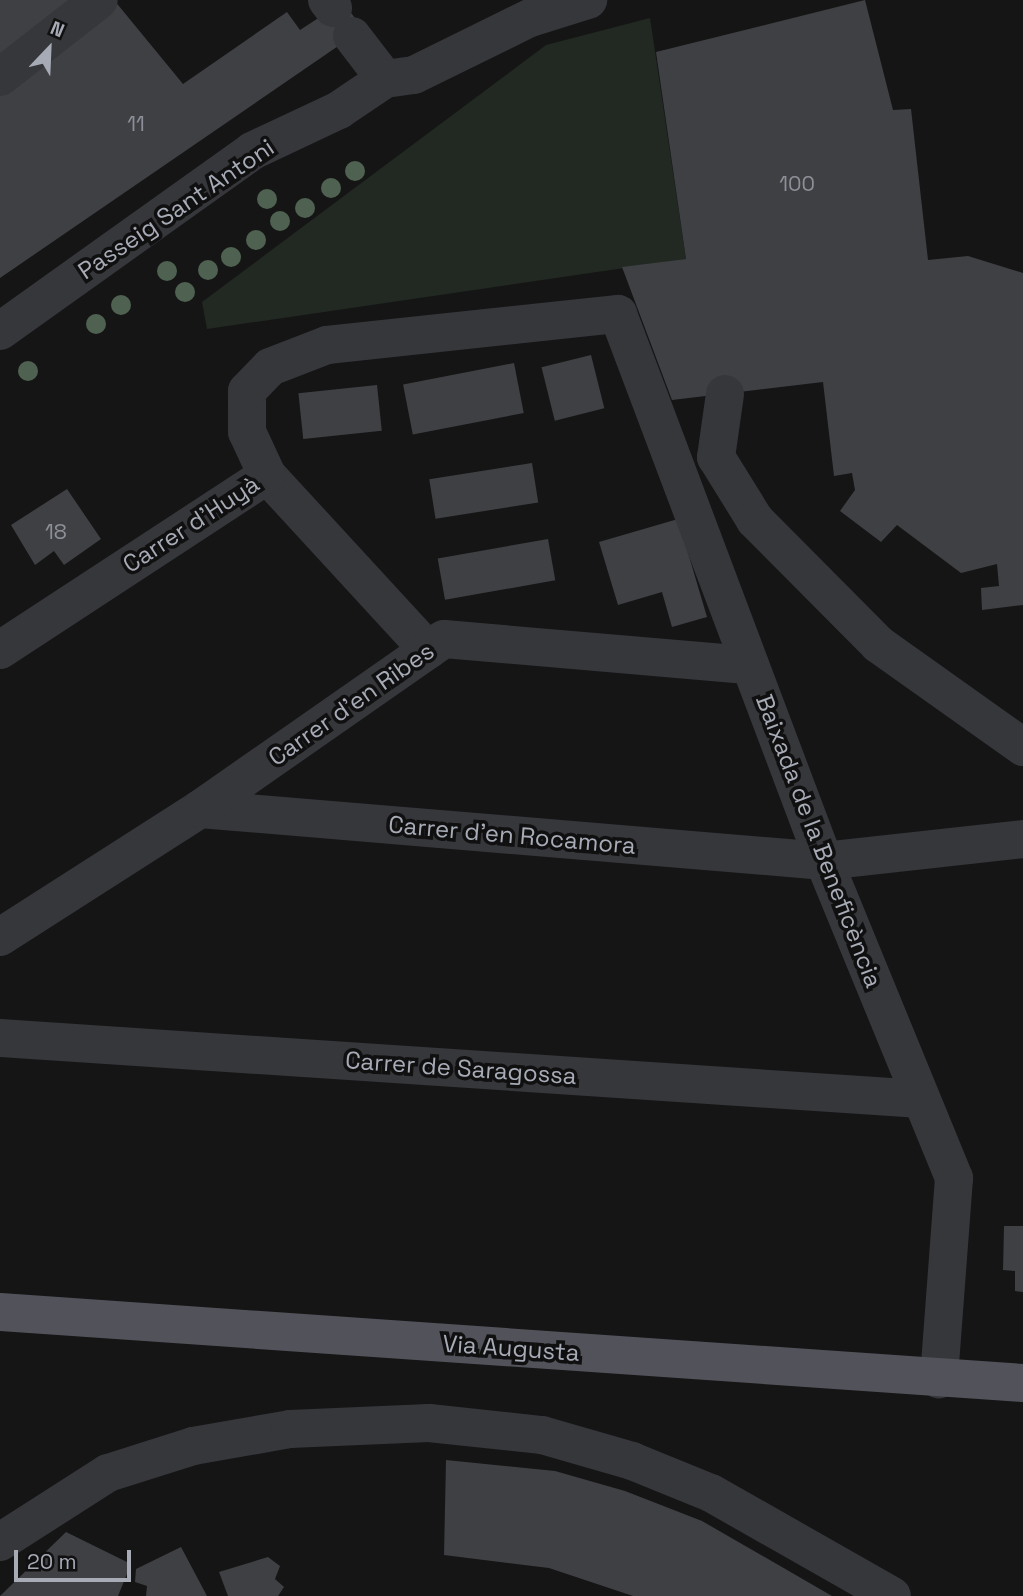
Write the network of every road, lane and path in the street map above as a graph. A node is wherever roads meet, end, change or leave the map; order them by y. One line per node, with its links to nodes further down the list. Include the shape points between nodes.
1 (99, 0): 4 (street)
2 (588, 0): 5 (street, Passeig Sant Antoni, via 530,18 414,75)
3 (337, 15): 5 (street)
4 (0, 77)
5 (385, 79): 7 (street, Passeig Sant Antoni, via 339,110 252,151)
6 (618, 313): 9 (street, Carrer d'Huyà, via 327,345 270,367 247,391 247,432); 12 (street, Baixada de la Beneficència)
7 (0, 331)
8 (725, 394): 13 (street, via 716,457 755,520 878,644)
9 (267, 475): 10 (street, Carrer d'Huyà); 11 (street)
10 (0, 650)
11 (428, 650): 12 (street, Carrer d'en Ribes, via 444,639); 14 (street, Carrer d'en Ribes)
12 (750, 665): 16 (street, Baixada de la Beneficència)
13 (1023, 747)
14 (200, 809): 16 (street, Carrer d'en Rocamora); 17 (street, Carrer d'en Ribes)
15 (1023, 839): 16 (street, Carrer d'en Rocamora)
16 (824, 861): 19 (street, Baixada de la Beneficència)
17 (0, 937)
18 (0, 1038): 19 (street, Carrer de Saragossa)
19 (921, 1098): 21 (street, Baixada de la Beneficència, via 954,1178)
20 (0, 1312): 21 (main road, Via Augusta)
21 (939, 1379): 22 (main road, Via Augusta)
22 (1023, 1383)
23 (0, 1542): 24 (street, via 108,1473 193,1446 290,1429 429,1423 542,1435 632,1461 711,1493)
24 (892, 1596)

